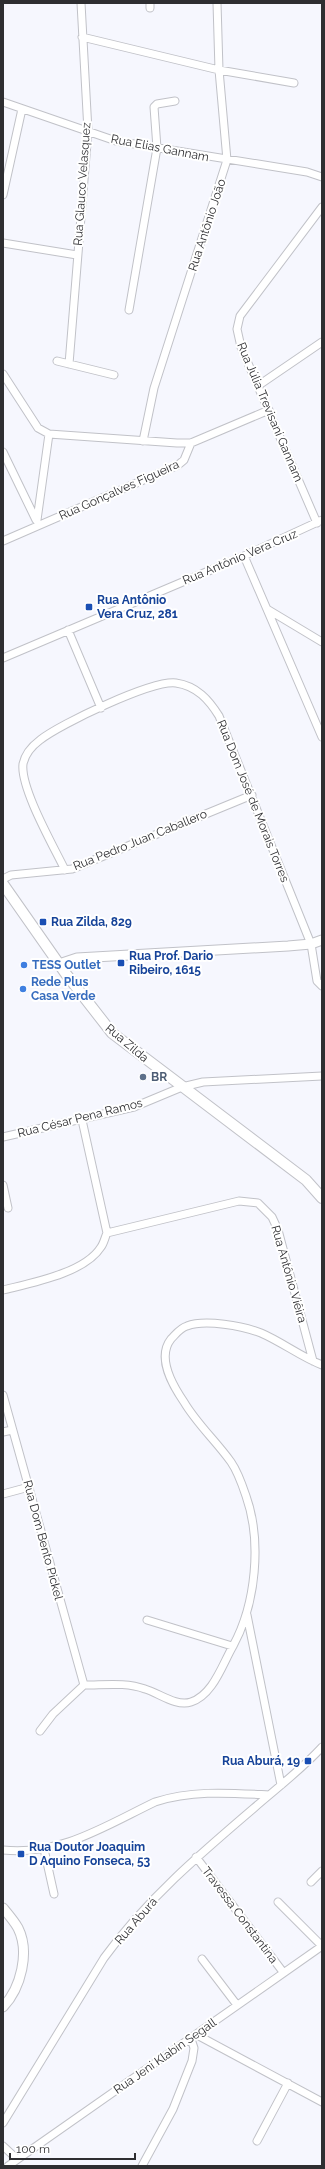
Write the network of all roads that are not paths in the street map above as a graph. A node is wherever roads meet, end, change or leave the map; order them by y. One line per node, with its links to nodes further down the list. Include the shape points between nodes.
1 (81, 3): 3 (street, Rua Glauco Velasquez)
2 (217, 3): 4 (street, Rua Antônio João)
3 (82, 37): 4 (street); 9 (street, Rua Glauco Velasquez)
4 (219, 70): 5 (street); 11 (street, Rua Antônio João)
5 (294, 83)
6 (175, 101): 10 (street, via 154,107)
7 (3, 102): 8 (street, Rua Elias Gannam)
8 (22, 109): 9 (street, Rua Elias Gannam); 13 (street)
9 (88, 131): 10 (street, Rua Elias Gannam, via 116,141); 16 (street, Rua Glauco Velasquez)
10 (157, 148): 11 (street, Rua Elias Gannam); 17 (street)
11 (227, 160): 12 (street, Rua Elias Gannam, via 307,172); 26 (street, Rua Antônio João, via 154,388)
12 (322, 177)
13 (3, 195)
14 (322, 207): 23 (street, Rua Júlia Trevisani Gannam, via 240,316 238,323 241,347)
15 (3, 242): 16 (street)
16 (77, 255): 20 (street, Rua Glauco Velasquez)
17 (129, 310)
18 (322, 342): 23 (street)
19 (57, 361): 20 (street)
20 (69, 364): 22 (street)
21 (3, 374): 25 (street, via 38,428)
22 (114, 375)
23 (259, 385): 24 (street, Rua Júlia Trevisani Gannam)
24 (269, 410): 27 (street); 29 (street, Rua Júlia Trevisani Gannam)
25 (49, 434): 26 (street); 30 (street)
26 (143, 441): 27 (street)
27 (191, 443): 30 (street, Rua Gonçalves Figueira, via 184,460 178,464)
28 (3, 452): 30 (street)
29 (320, 521): 32 (street, Rua Antônio Vera Cruz)
30 (38, 523): 31 (street, Rua Gonçalves Figueira)
31 (3, 541)
32 (244, 556): 33 (street); 34 (street, Rua Antônio Vera Cruz)
33 (267, 609): 35 (street); 38 (street)
34 (68, 630): 36 (street, Rua Antônio Vera Cruz); 37 (street)
35 (322, 642)
36 (3, 658)
37 (101, 708): 39 (street, Rua Dom José de Morais Torres, via 162,683 191,687 201,693 219,716); 40 (street, Rua Dom José de Morais Torres, via 39,740 30,749 23,765 30,797)
38 (322, 737)
39 (252, 795): 40 (street, Rua Pedro Juan Caballero); 44 (street, Rua Dom José de Morais Torres)
40 (65, 870): 41 (street, Rua Pedro Juan Caballero, via 11,875)
41 (3, 879)
42 (3, 884): 45 (main road, Rua Zilda)
43 (322, 940): 44 (street)
44 (311, 944): 45 (street, via 77,958); 46 (street, Rua Dom José de Morais Torres, via 317,981)
45 (60, 964): 48 (main road, Rua Zilda, via 95,1014 112,1033)
46 (322, 986)
47 (322, 1076): 48 (street, Rua César Pena Ramos, via 214,1081)
48 (182, 1087): 49 (street, Rua César Pena Ramos, via 134,1107); 52 (main road, Rua Zilda)
49 (82, 1120): 50 (street, Rua César Pena Ramos); 55 (street)
50 (3, 1137)
51 (3, 1185): 54 (street)
52 (318, 1187): 53 (main road, Rua Zilda)
53 (322, 1198)
54 (8, 1208)
55 (107, 1233): 56 (street, via 98,1251 79,1266 35,1282); 57 (street, Rua Antônio Viêira, via 239,1201 258,1203 272,1217 278,1230)
56 (3, 1290)
57 (313, 1362): 58 (street); 64 (street, via 261,1333 220,1324 186,1326 169,1342 165,1355 171,1379 183,1401 231,1462 246,1495 254,1523 256,1546)
58 (322, 1365)
59 (3, 1395): 60 (street, Rua Dom Bento Pickel)
60 (12, 1430): 61 (street); 62 (street, Rua Dom Bento Pickel)
61 (3, 1432)
62 (28, 1487): 63 (street); 67 (street, Rua Dom Bento Pickel)
63 (3, 1494)
64 (246, 1613): 66 (street, via 241,1632); 72 (street)
65 (147, 1620): 66 (street)
66 (232, 1646): 67 (street, via 209,1689 204,1695 188,1703 179,1703 135,1685)
67 (84, 1685): 68 (street, via 53,1714)
68 (40, 1731)
69 (322, 1747): 71 (street, Rua Aburá)
70 (322, 1751): 71 (street, Rua Aburá)
71 (314, 1756): 72 (street, Rua Aburá)
72 (281, 1785): 73 (street, Rua Aburá)
73 (268, 1795): 74 (street, via 203,1793 170,1797 89,1835 67,1844); 76 (street, Rua Aburá)
74 (44, 1849): 75 (street); 79 (street)
75 (3, 1850)
76 (196, 1857): 84 (street, Travessa Constantina); 90 (street, Rua Aburá, via 123,1932 104,1958)
77 (322, 1871): 78 (street)
78 (311, 1882)
79 (54, 1894)
80 (278, 1902): 82 (street)
81 (3, 1908): 86 (street, via 18,1928 22,1938 23,1958 15,1988)
82 (322, 1946): 84 (street, Rua Jeni Klabin Segall)
83 (202, 1959): 85 (street)
84 (284, 1972): 85 (street, Rua Jeni Klabin Segall)
85 (237, 2005): 87 (street, Rua Jeni Klabin Segall)
86 (3, 2007)
87 (194, 2037): 88 (street); 93 (street, Rua Jeni Klabin Segall); 95 (street, via 192,2061 173,2109)
88 (288, 2083): 89 (street); 91 (street)
89 (322, 2102)
90 (4, 2119)
91 (257, 2141)
92 (3, 2146): 93 (street)
93 (17, 2159): 94 (street, Rua Jeni Klabin Segall)
94 (8, 2166)
95 (142, 2166)

